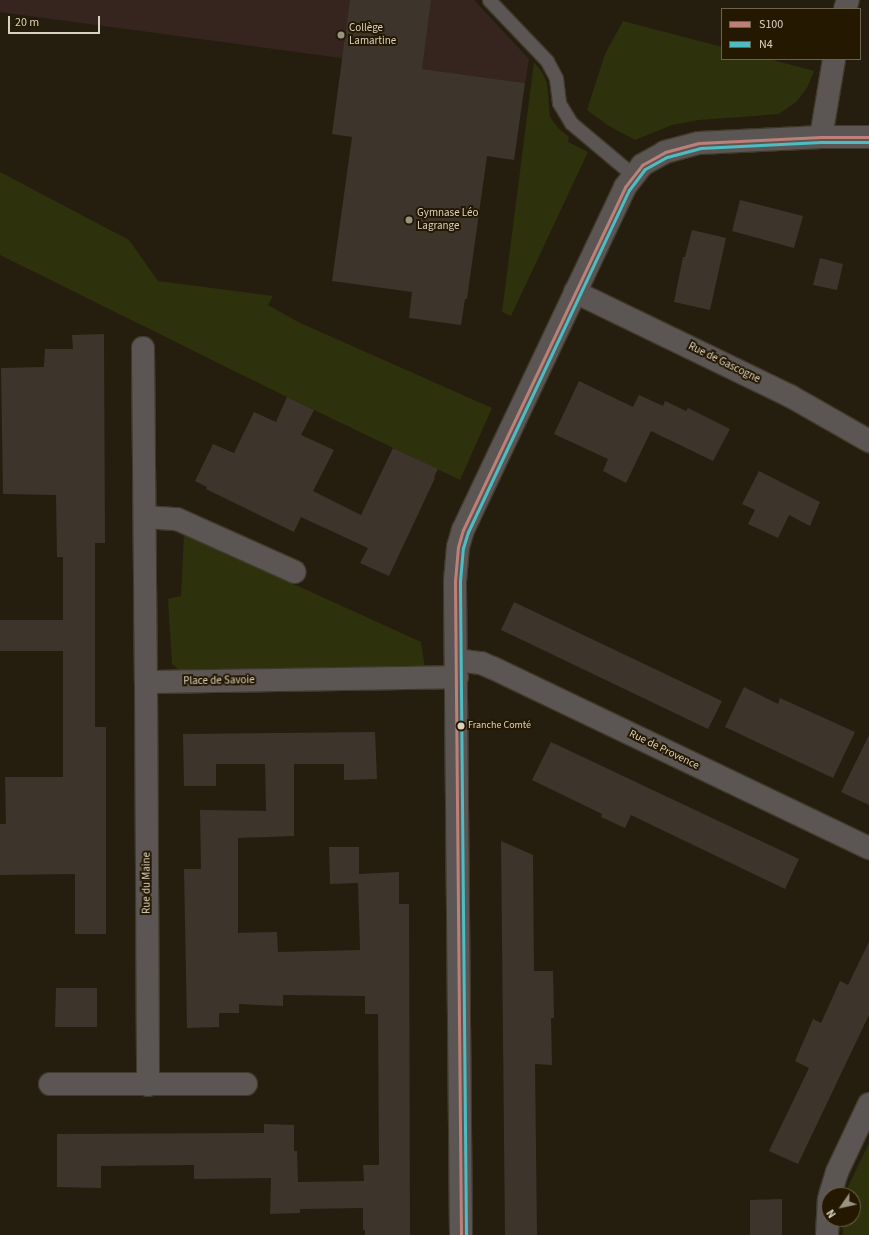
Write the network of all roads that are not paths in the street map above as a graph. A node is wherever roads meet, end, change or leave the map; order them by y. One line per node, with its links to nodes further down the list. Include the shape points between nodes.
1 (489, 0): 5 (lane, via 547,61 556,78 559,102 571,123)
2 (834, 60): 3 (street)
3 (821, 137): 4 (street); 5 (street, via 683,146 652,159)
4 (869, 137)
5 (633, 175): 6 (street)
6 (575, 292): 8 (street, Rue de Gascogne, via 790,396); 11 (street, via 463,530 456,563)
7 (143, 348): 9 (street)
8 (869, 441)
9 (145, 517): 10 (street, via 177,519); 12 (street)
10 (295, 572)
11 (456, 669): 12 (street, Place de Savoie); 13 (street, Rue de Provence, via 481,663 493,668); 19 (street)
12 (146, 682): 16 (street, Rue du Maine)
13 (869, 848)
14 (50, 1084): 16 (street)
15 (246, 1084): 16 (street)
16 (148, 1085)
17 (869, 1104): 18 (street)
18 (832, 1187)
19 (461, 1235)

